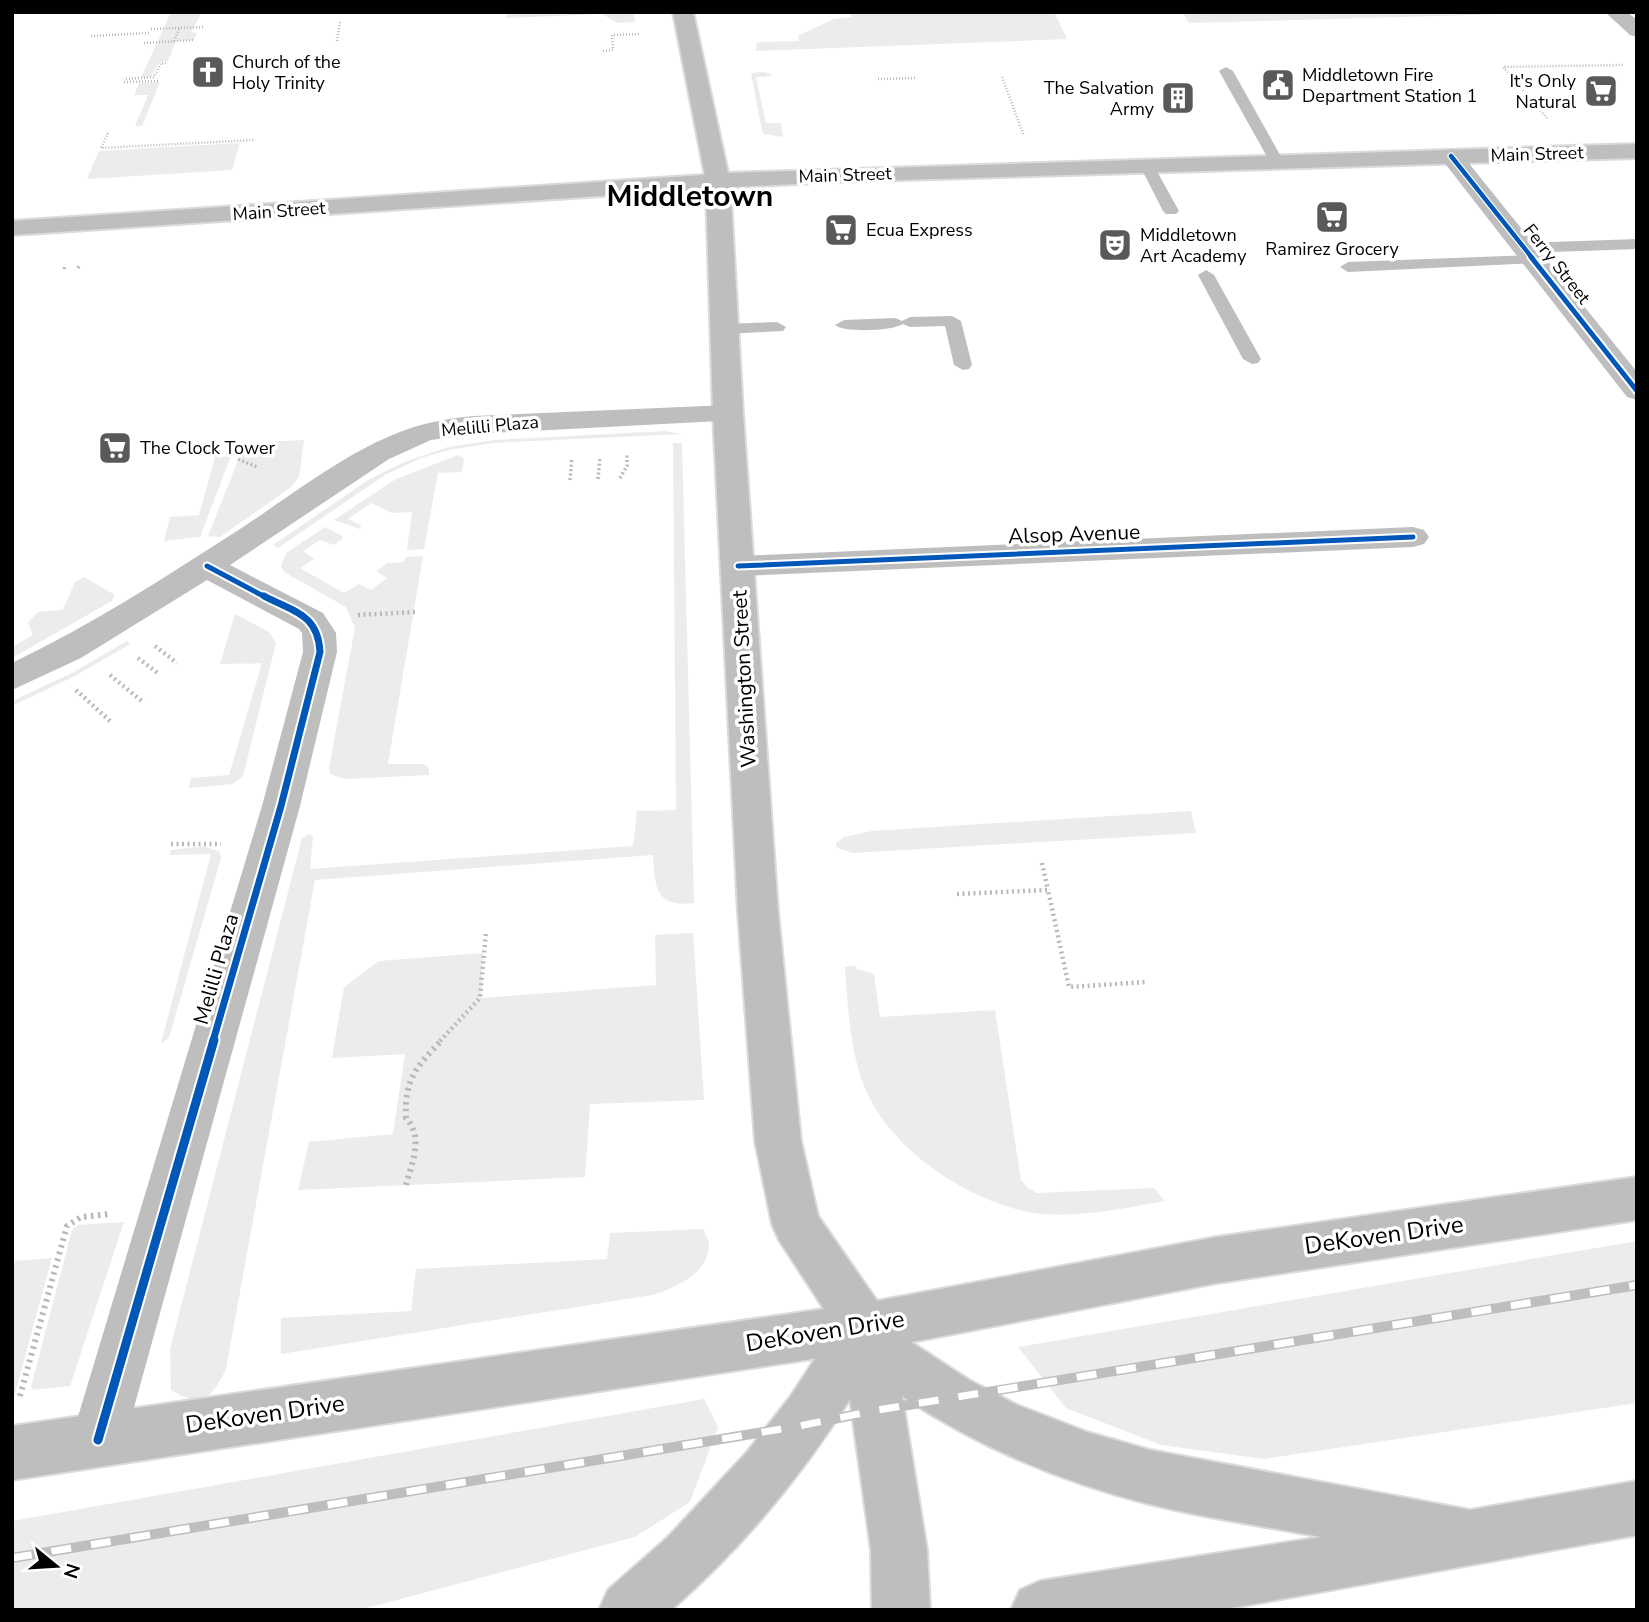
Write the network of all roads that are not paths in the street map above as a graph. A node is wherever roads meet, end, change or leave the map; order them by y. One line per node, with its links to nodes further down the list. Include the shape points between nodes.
1 (682, 12): 9 (main road, Washington Street)
2 (1615, 12): 3 (main road)
3 (1637, 31)
4 (1226, 71): 7 (lane)
5 (1637, 151): 6 (main road, Main Street)
6 (1451, 156): 7 (main road, Main Street); 13 (main road, Ferry Street)
7 (1277, 162): 8 (main road, Main Street)
8 (1147, 166): 9 (main road, Main Street); 10 (lane)
9 (718, 181): 11 (main road, Main Street); 18 (main road, Washington Street)
10 (1171, 211)
11 (12, 228)
12 (1637, 244): 13 (lane)
13 (1529, 254): 14 (lane); 21 (main road, Ferry Street)
14 (1348, 267)
15 (1206, 275): 19 (lane)
16 (844, 325): 20 (lane, via 952,321)
17 (777, 327): 18 (lane)
18 (725, 329): 22 (main road, Washington Street)
19 (1252, 359)
20 (963, 365)
21 (1637, 391)
22 (728, 414): 24 (main road, Melilli Plaza, via 486,424 421,434 362,463); 25 (main road, Washington Street)
23 (1413, 537): 25 (main road, Alsop Avenue)
24 (207, 566): 26 (main road, Melilli Plaza, via 69,650); 29 (main road, Melilli Plaza, via 311,621 319,633 320,652 281,806)
25 (738, 566): 28 (main road, Washington Street, via 758,912 778,1142 796,1224)
26 (12, 678)
27 (1637, 1198): 28 (main road, DeKoven Drive, via 1217,1260)
28 (865, 1327): 29 (main road, DeKoven Drive); 32 (main road, Washington Street, via 893,1360 951,1398 1087,1460 1150,1477); 33 (main road, via 837,1375 763,1475 696,1550); 34 (main road, via 899,1550)
29 (98, 1440): 30 (main road, DeKoven Drive)
30 (12, 1453)
31 (1637, 1508): 32 (main road)
32 (1470, 1538): 35 (main road)
33 (628, 1610)
34 (901, 1610)
35 (1040, 1610)

